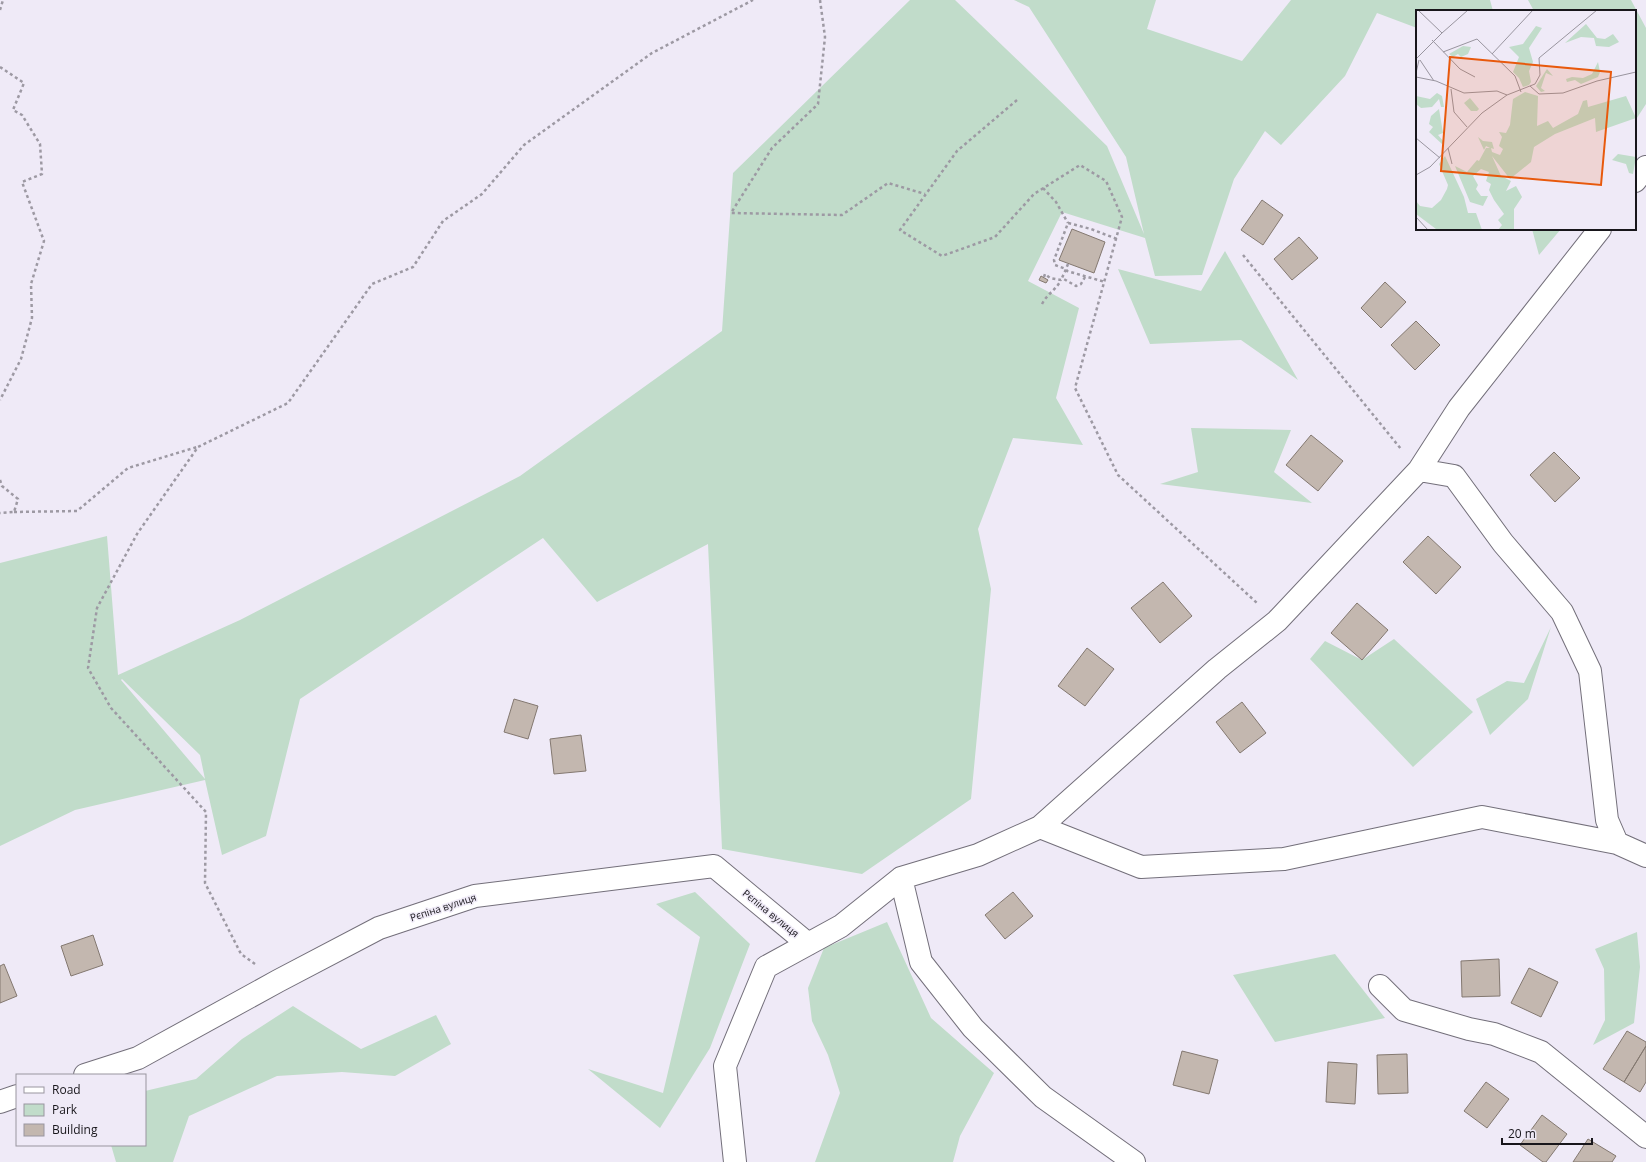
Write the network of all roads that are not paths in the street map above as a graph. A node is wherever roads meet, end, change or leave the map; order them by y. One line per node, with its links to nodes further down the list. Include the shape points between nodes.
1 (1646, 167): 2 (street)
2 (1636, 181)
3 (1591, 233): 4 (street, via 1459,408)
4 (1419, 470): 5 (street, via 1277,621 1217,669); 6 (street, via 1454,476 1503,543 1562,612 1590,671 1607,820)
5 (1040, 827): 6 (street, via 1141,867 1284,859 1482,817); 8 (street, via 978,855)
6 (1617, 843): 7 (street)
7 (1646, 856)
8 (901, 878): 9 (street, via 841,926); 16 (street, via 921,962 973,1028 1043,1097)
9 (808, 944): 11 (street, Рєпіна вулиця, via 714,866 475,896 379,928 138,1058); 15 (street, via 766,967 725,1066)
10 (1380, 986): 14 (street, via 1404,1010 1494,1034 1541,1052)
11 (88, 1074)
12 (16, 1096): 13 (street)
13 (0, 1102)
14 (1646, 1137)
15 (734, 1162)
16 (1134, 1162)

